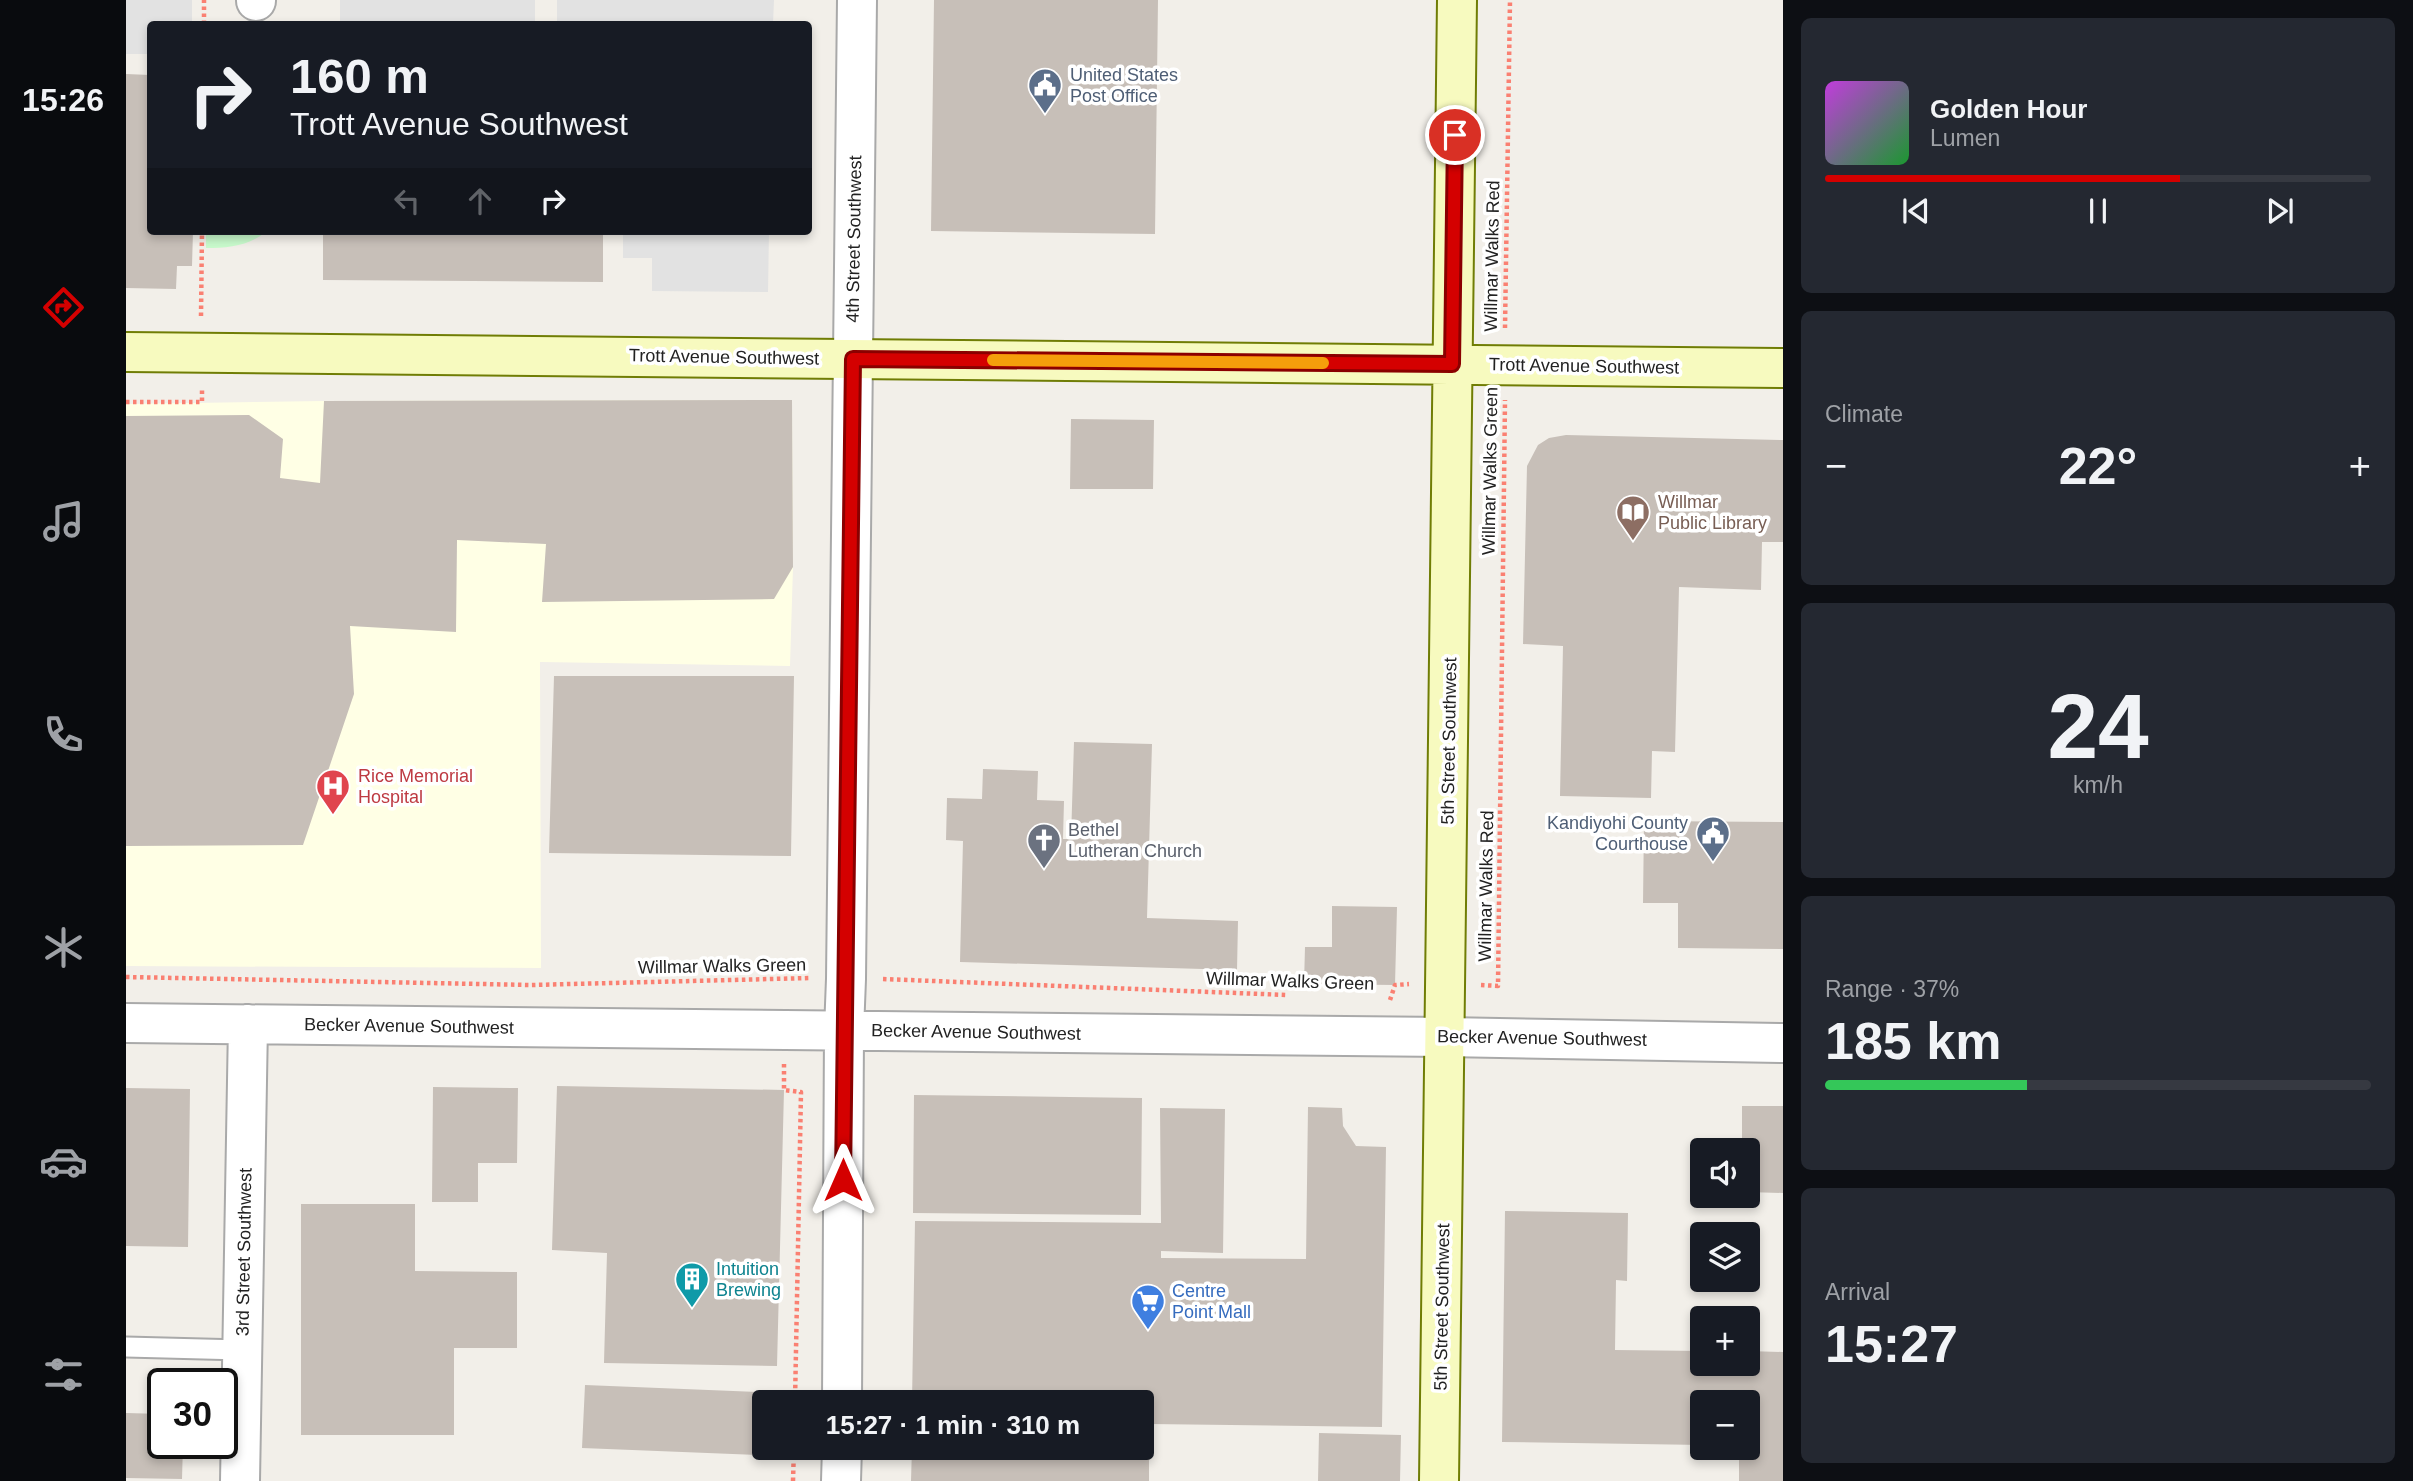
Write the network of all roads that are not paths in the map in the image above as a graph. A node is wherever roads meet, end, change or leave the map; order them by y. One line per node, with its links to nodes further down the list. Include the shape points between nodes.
1 (857, 0): 4 (street, 4th Street Southwest)
2 (1457, 0): 5 (street, 5th Street Southwest)
3 (126, 352): 4 (street, Trott Avenue Southwest)
4 (853, 359): 5 (street, Trott Avenue Southwest); 9 (street, 4th Street Southwest)
5 (1452, 364): 6 (street, Trott Avenue Southwest); 10 (street, 5th Street Southwest)
6 (1783, 368)
7 (126, 1023): 8 (street, Becker Avenue Southwest)
8 (248, 1024): 9 (street, Becker Avenue Southwest); 13 (street, 3rd Street Southwest)
9 (844, 1031): 10 (street, Becker Avenue Southwest); 14 (street, 4th Street Southwest)
10 (1446, 1037): 11 (street, Becker Avenue Southwest); 18 (street, 5th Street Southwest)
11 (1783, 1043)
12 (126, 1347): 13 (lane)
13 (242, 1350): 16 (street, 3rd Street Southwest)
14 (842, 1390)
15 (842, 1460): 17 (street)
16 (240, 1481)
17 (841, 1481)
18 (1439, 1481)

